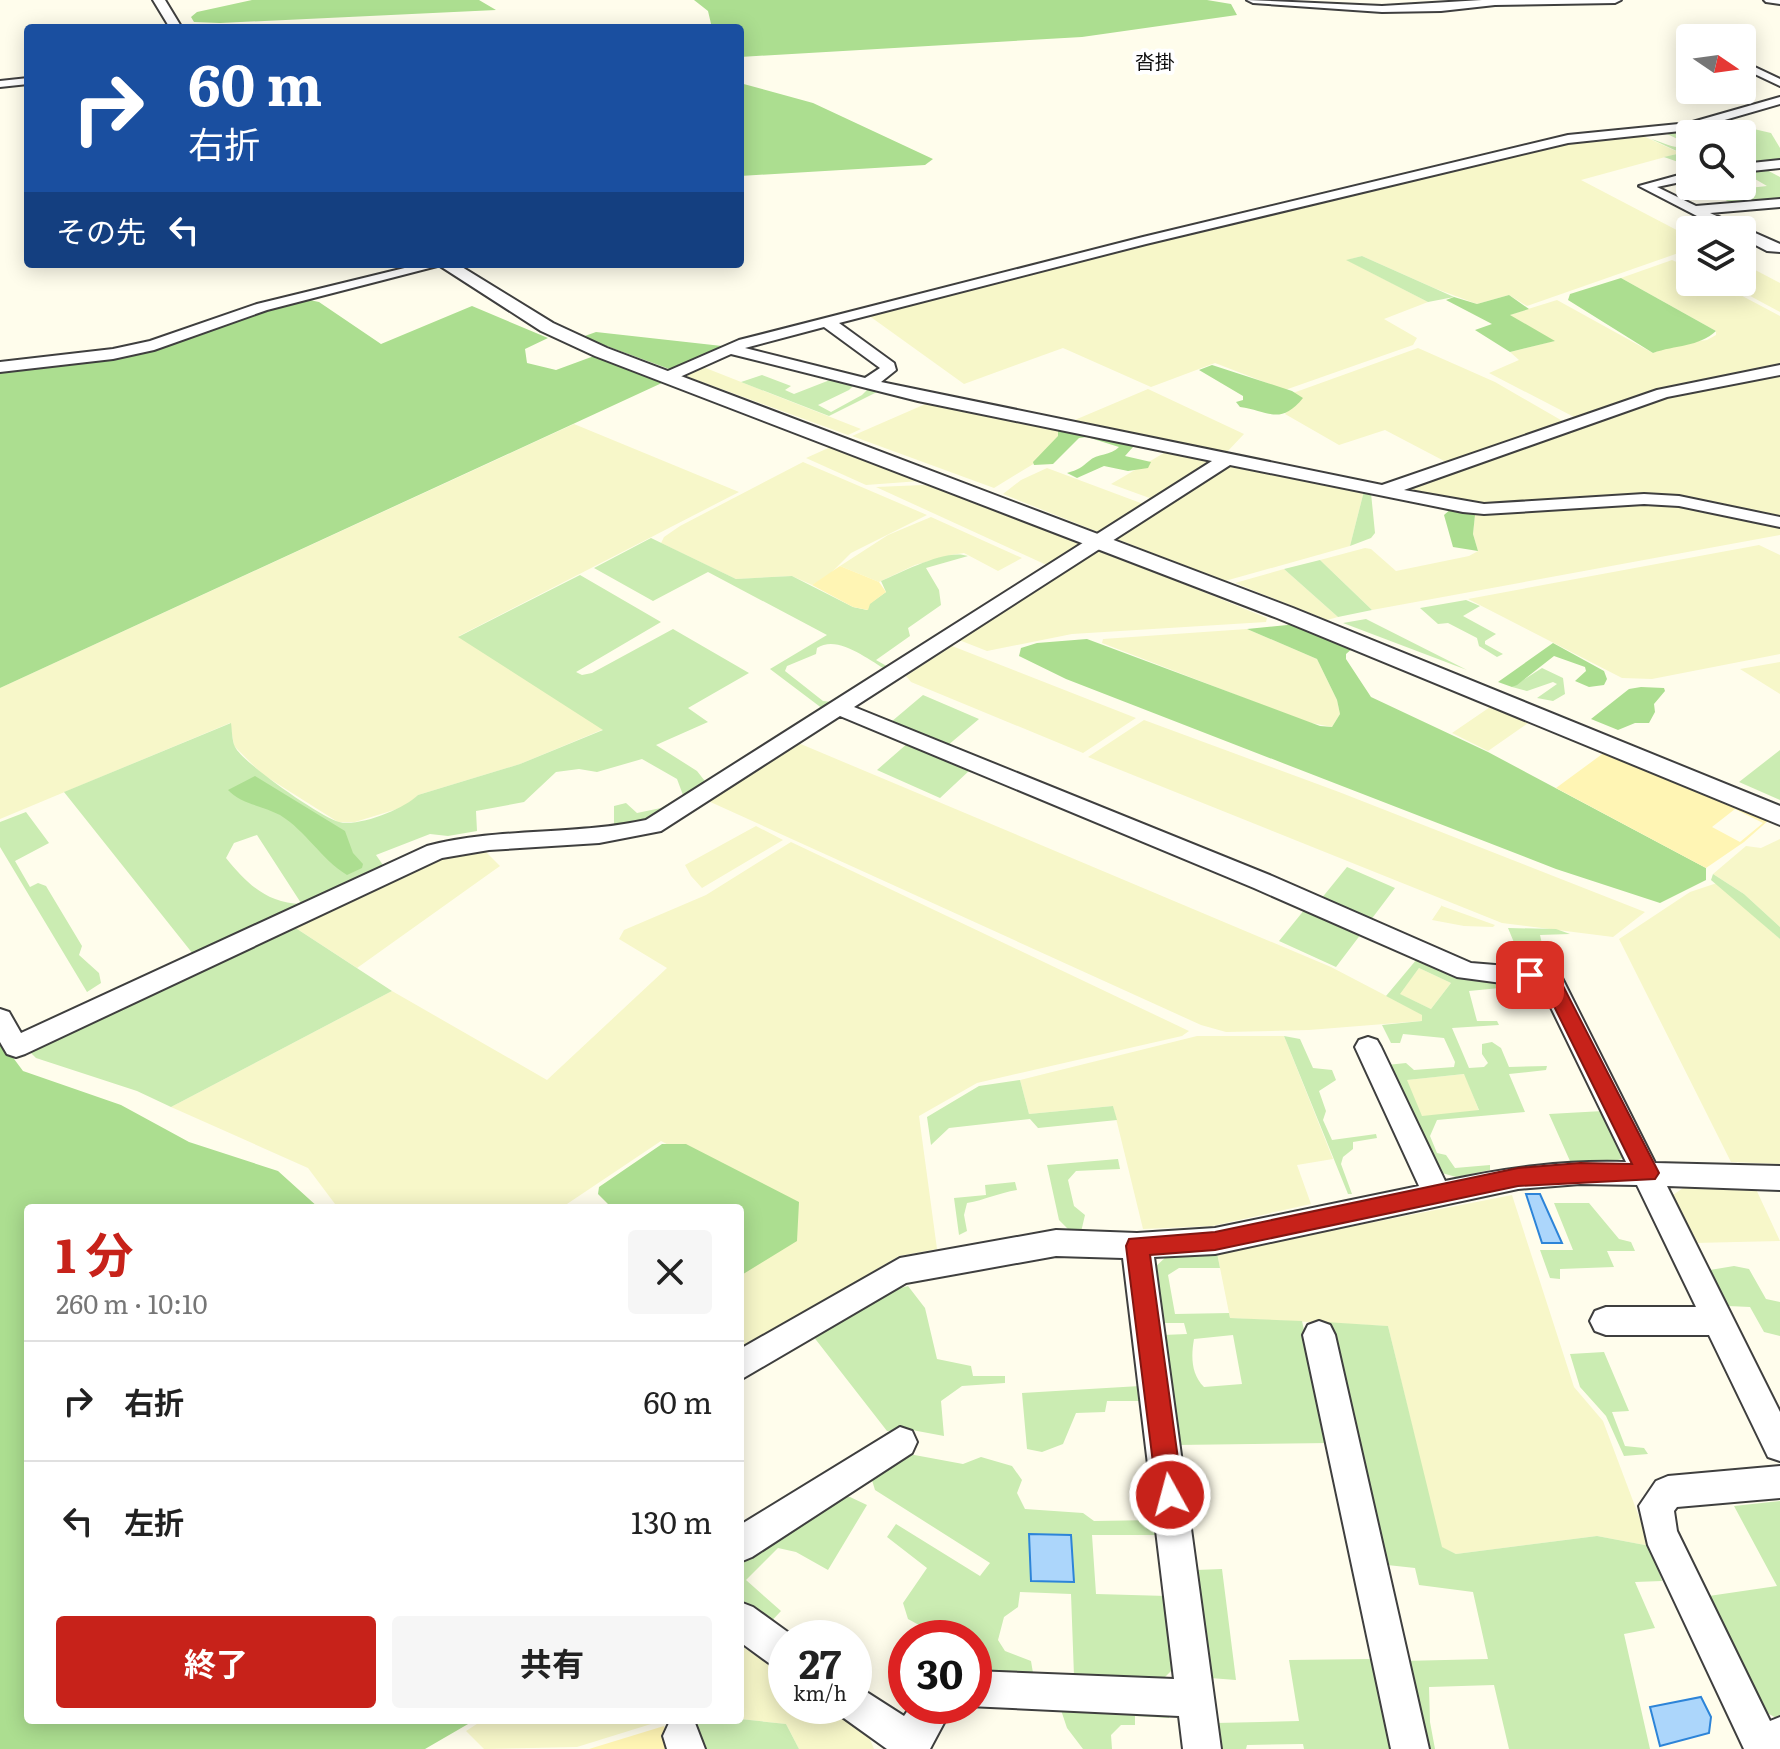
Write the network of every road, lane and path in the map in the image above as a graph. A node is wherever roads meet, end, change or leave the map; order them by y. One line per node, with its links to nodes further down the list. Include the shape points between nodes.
1 (159, 0): 6 (street)
2 (1253, 0): 3 (street, via 1367,9)
3 (1615, 0)
4 (1770, 0): 5 (street)
5 (1780, 1)
6 (174, 24)
7 (1756, 71): 9 (street)
8 (24, 81): 10 (street)
9 (1780, 83)
10 (0, 84)
11 (1780, 100): 22 (street, via 1690,126 1568,139)
12 (1780, 164): 13 (street)
13 (1756, 167)
14 (1676, 178): 16 (street, via 1645,184)
15 (1780, 203): 16 (street)
16 (1694, 210): 17 (street)
17 (1706, 216)
18 (1756, 240): 19 (street)
19 (1780, 248)
20 (422, 268): 24 (street, via 262,307 154,345)
21 (452, 268): 26 (street, via 567,337)
22 (827, 322): 23 (street); 27 (street, via 888,366)
23 (726, 348): 26 (street); 27 (street)
24 (0, 367)
25 (1780, 370): 29 (street, via 1663,393)
26 (667, 377): 31 (street)
27 (868, 383): 28 (street)
28 (1229, 458): 29 (street); 31 (street)
29 (1386, 490): 30 (street, via 1484,509 1679,501)
30 (1780, 522)
31 (1098, 542): 32 (street); 33 (street, via 1411,663)
32 (840, 709): 34 (street, via 653,826 606,836 476,844 435,852 16,1047); 36 (street, via 1466,971 1530,975 1553,985)
33 (1780, 816)
34 (0, 1019)
35 (1368, 1047): 38 (street)
36 (1648, 1173): 37 (street); 38 (street, via 1518,1177); 41 (street)
37 (1780, 1178)
38 (1437, 1194): 39 (street, via 1215,1241)
39 (1137, 1246): 43 (street, via 1056,1243 900,1271); 51 (street)
40 (1606, 1321): 41 (street)
41 (1719, 1321): 45 (street)
42 (1319, 1335): 57 (street)
43 (744, 1364)
44 (900, 1442): 47 (street)
45 (1780, 1446)
46 (1780, 1482): 54 (street, via 1668,1492 1656,1506 1660,1533 1761,1743)
47 (744, 1542)
48 (744, 1623): 49 (street)
49 (768, 1640)
50 (992, 1691): 51 (street)
51 (1196, 1698): 56 (street)
52 (872, 1717): 55 (street)
53 (923, 1724): 55 (street)
54 (1780, 1736)
55 (910, 1746)
56 (1202, 1749)
57 (1410, 1749)

